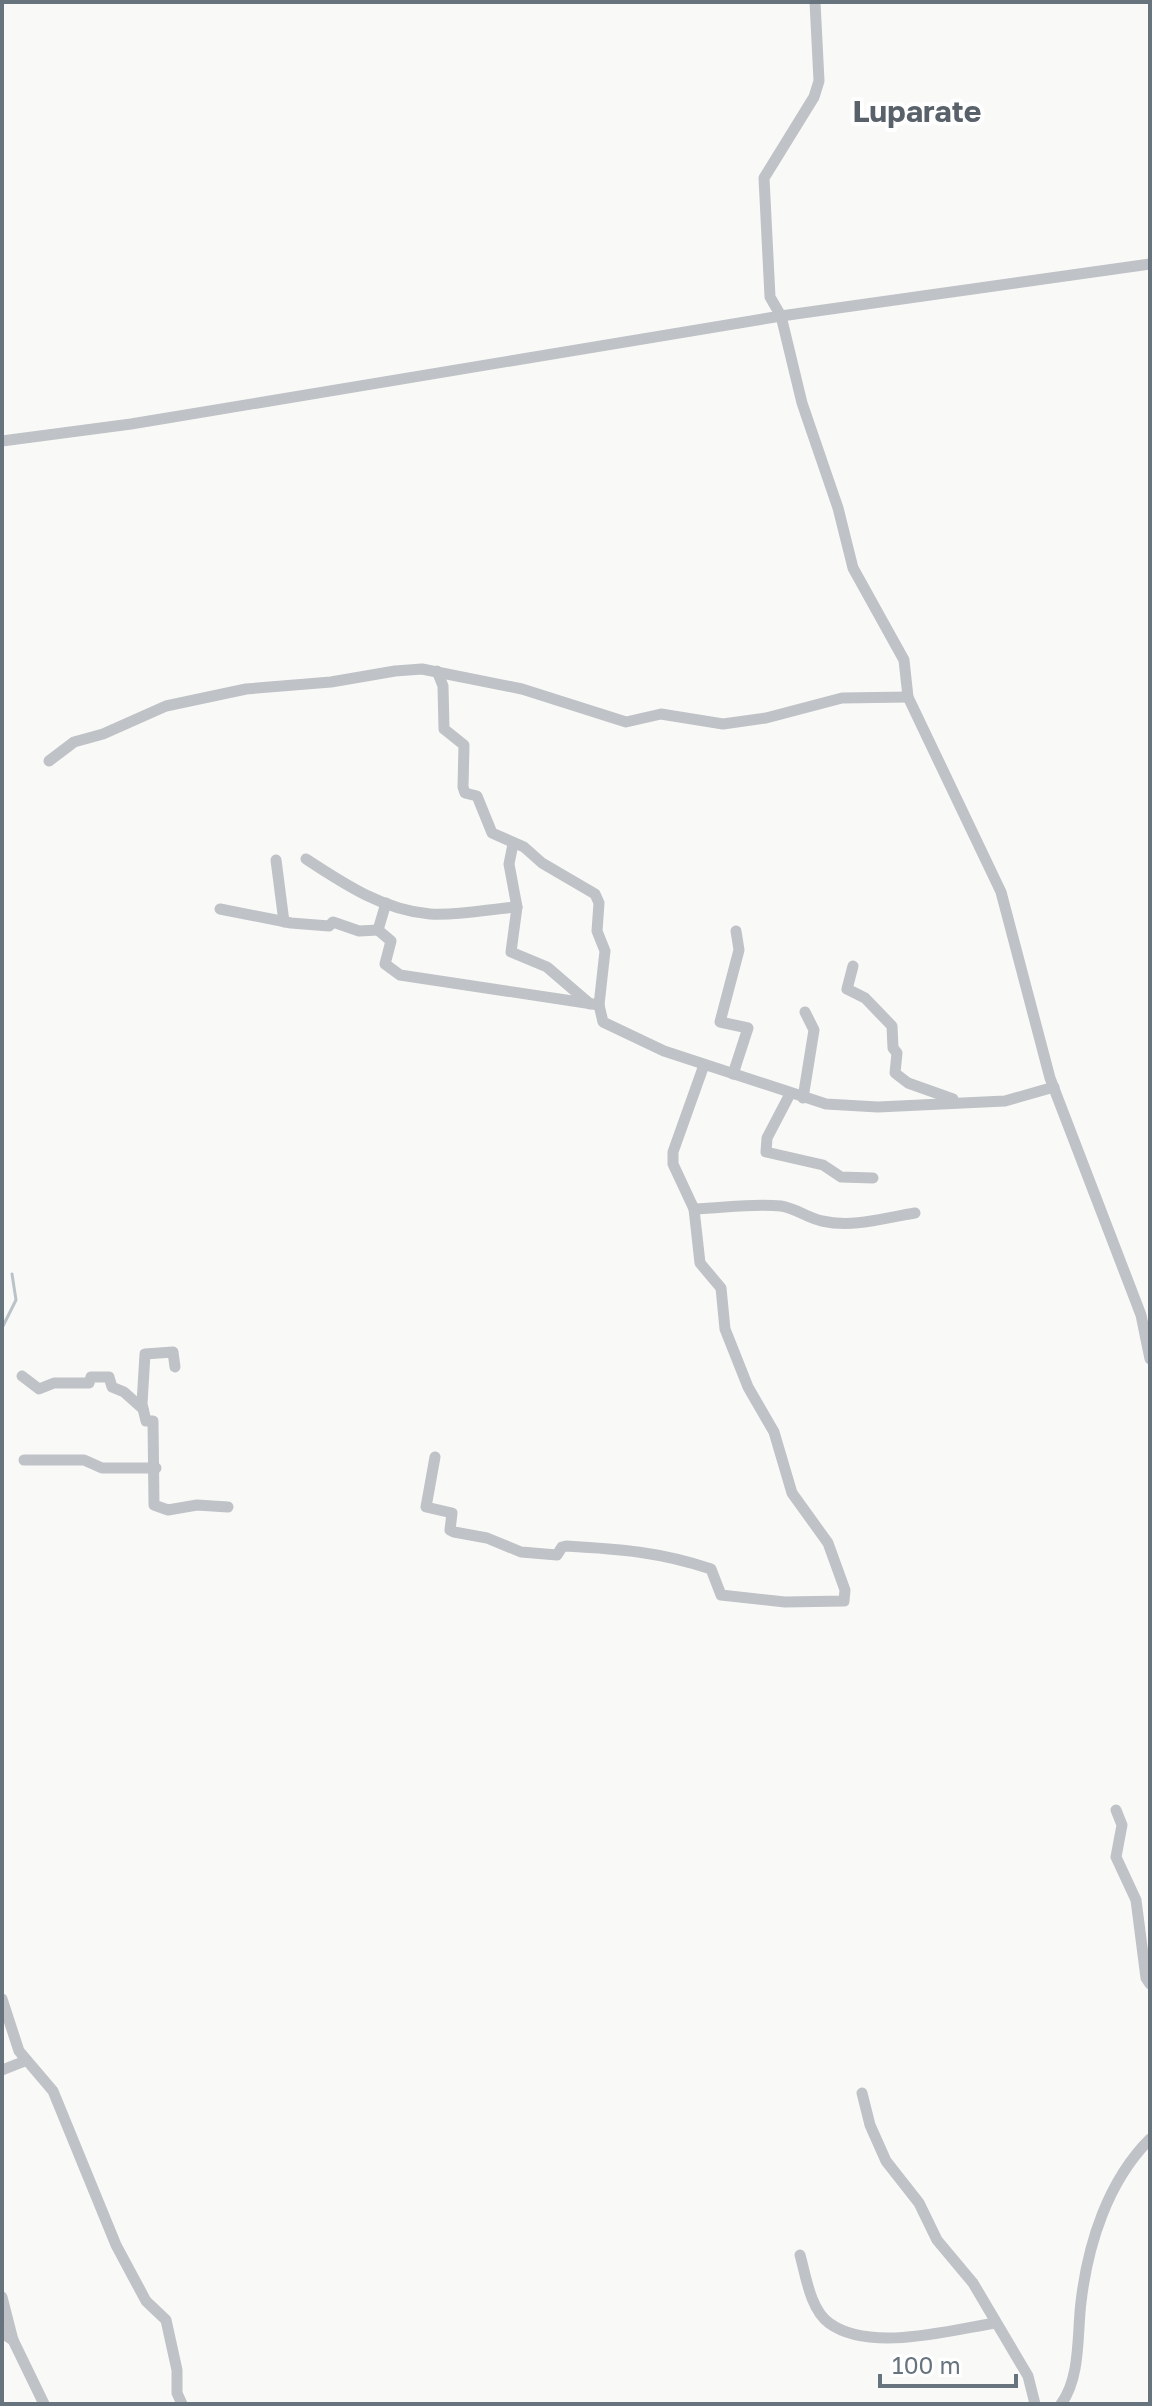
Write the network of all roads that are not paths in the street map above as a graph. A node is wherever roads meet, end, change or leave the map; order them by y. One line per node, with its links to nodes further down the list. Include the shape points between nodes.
1 (815, 2): 3 (street, via 816,89 764,178 770,297)
2 (1150, 264): 3 (street)
3 (781, 316): 4 (street); 6 (street, via 853,568 904,660)
4 (2, 441)
5 (437, 671): 6 (street, via 522,689 626,722 661,714 723,724 842,698); 7 (street, via 246,689 166,706 74,742); 8 (street, via 443,686 444,729 464,745 465,793 477,796 492,833)
6 (908, 697): 22 (street, via 1001,892)
7 (49, 761)
8 (513, 844): 12 (street, via 509,864); 18 (street, via 595,894 597,931 605,951)
9 (306, 859): 11 (street, via 360,894)
10 (276, 860): 14 (street)
11 (386, 903): 12 (street, via 430,914); 15 (street)
12 (517, 907): 18 (street, via 511,952 547,967)
13 (220, 909): 14 (street)
14 (284, 922): 15 (street, via 333,922 359,931)
15 (378, 930): 18 (street, via 391,941 385,964 400,975)
16 (736, 931): 21 (street, via 739,950 720,1022 748,1028)
17 (853, 966): 24 (street, via 847,989 865,998 892,1026 895,1073)
18 (595, 1005): 20 (street, via 603,1022)
19 (805, 1012): 23 (street, via 814,1030)
20 (704, 1065): 21 (street); 26 (street, via 673,1152 673,1164)
21 (733, 1074): 23 (street)
22 (1054, 1087): 24 (street, via 1005,1101); 28 (street, via 1141,1315)
23 (796, 1096): 24 (street, via 878,1107); 25 (street, via 767,1138 766,1152 823,1165 841,1177)
24 (961, 1102)
25 (873, 1178)
26 (694, 1209): 27 (street, via 785,1206 819,1221 848,1225); 32 (street, via 700,1263 721,1288 725,1329 748,1387 774,1432 792,1493 828,1543 844,1601 721,1595 711,1569 669,1555 566,1546 557,1555 544,1555 454,1532 452,1513 426,1507)
27 (915, 1213)
28 (1150, 1359)
29 (175, 1367): 31 (street, via 173,1352 145,1354)
30 (22, 1376): 31 (street, via 39,1389 109,1377 112,1387)
31 (143, 1409): 34 (street, via 146,1421 153,1421)
32 (435, 1457)
33 (24, 1460): 34 (street)
34 (156, 1468): 35 (street, via 154,1505 168,1510)
35 (228, 1507)
36 (1116, 1810): 37 (street, via 1122,1825 1116,1857 1133,1890)
37 (1147, 1950): 38 (street)
38 (1150, 1984)
39 (2, 1999): 40 (street)
40 (25, 2061): 41 (street); 49 (street, via 53,2091 116,2245 146,2301 166,2320)
41 (2, 2070)
42 (862, 2093): 46 (street, via 886,2161 919,2203 937,2240 973,2283)
43 (1150, 2139): 51 (street, via 1127,2162 1088,2251 1073,2381)
44 (800, 2255): 46 (street, via 811,2295 828,2323 847,2331 930,2337)
45 (2, 2297): 47 (street)
46 (995, 2323): 50 (street, via 1028,2376)
47 (8, 2334): 48 (street)
48 (44, 2404)
49 (182, 2404)
50 (1035, 2404)
51 (1061, 2404)

